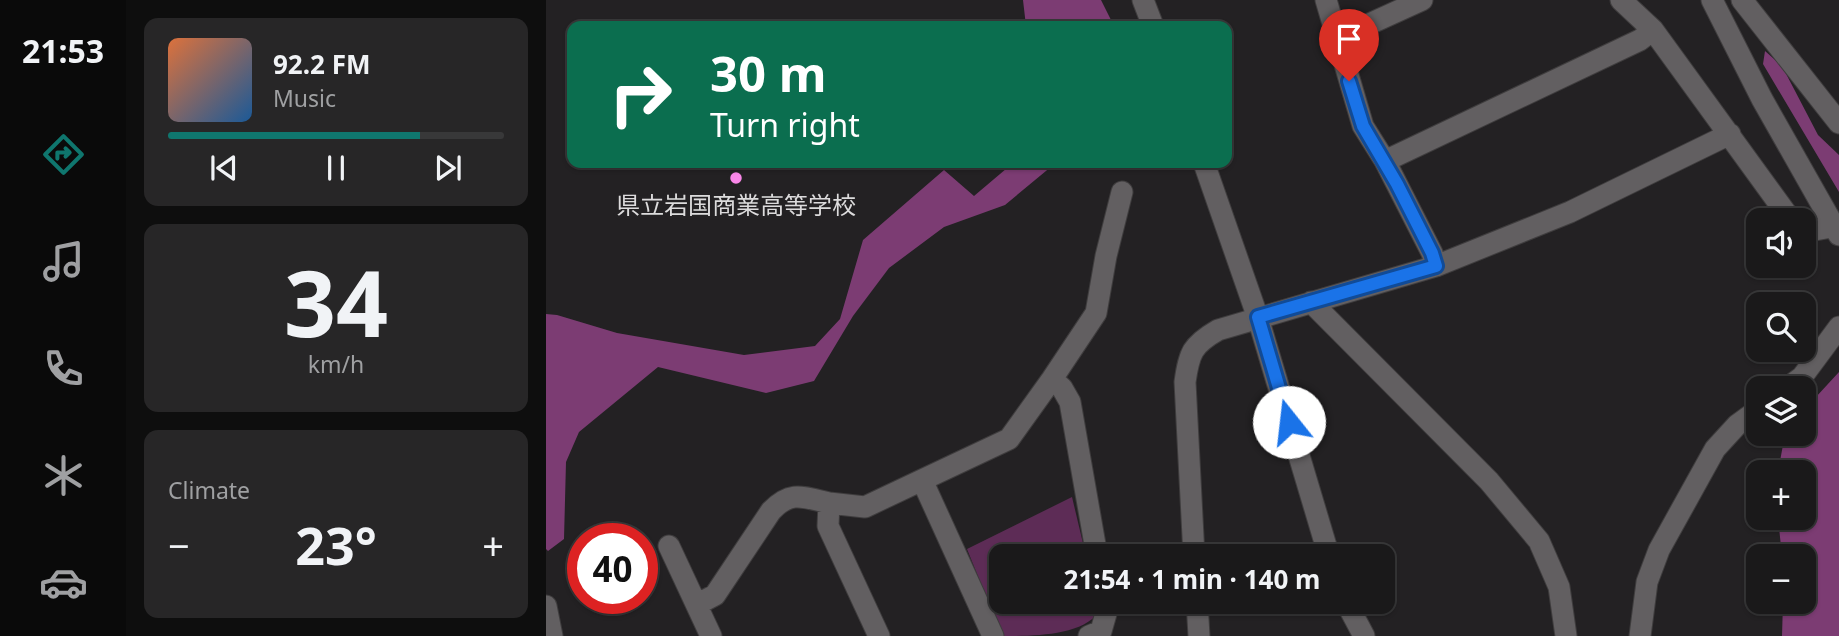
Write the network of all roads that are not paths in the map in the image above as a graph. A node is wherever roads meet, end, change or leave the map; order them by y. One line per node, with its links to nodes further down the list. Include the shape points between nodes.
1 (1143, 0): 7 (street)
2 (1325, 0): 9 (street)
3 (1422, 0): 9 (street)
4 (1621, 0): 8 (street)
5 (1712, 0): 16 (street, via 1762,99)
6 (1742, 0): 10 (street)
7 (1151, 21)
8 (1653, 30): 11 (street); 12 (street)
9 (1336, 37): 12 (street, via 1363,126)
10 (1839, 122)
11 (1730, 134): 15 (street); 18 (street, via 1570,212)
12 (1385, 161): 18 (street)
13 (1207, 168): 20 (street)
14 (1122, 192): 23 (street, via 1096,313)
15 (1782, 208)
16 (1837, 229): 17 (street)
17 (1816, 230)
18 (1436, 266): 19 (street)
19 (1311, 302): 20 (street); 43 (street, via 1489,481 1539,541 1559,587)
20 (1258, 317): 28 (street, via 1218,330 1188,355 1185,382); 29 (street)
21 (1839, 327): 22 (street)
22 (1803, 376)
23 (1052, 379): 25 (street, via 1009,439); 27 (street, via 1070,402)
24 (1746, 418): 44 (street, via 1715,449 1658,550 1647,582)
25 (922, 480): 26 (street, via 865,507); 39 (street)
26 (829, 503): 31 (street, via 796,496 782,500 715,595); 38 (street, via 828,526)
27 (1095, 544)
28 (1193, 544)
29 (1325, 544)
30 (668, 546): 31 (street)
31 (698, 604): 37 (street)
32 (546, 606): 36 (street)
33 (1106, 614): 40 (street, via 1101,631)
34 (1198, 614): 41 (street)
35 (1352, 614): 42 (street)
36 (552, 636)
37 (711, 636)
38 (878, 636)
39 (993, 636)
40 (1089, 636)
41 (1199, 636)
42 (1364, 636)
43 (1566, 636)
44 (1640, 636)

